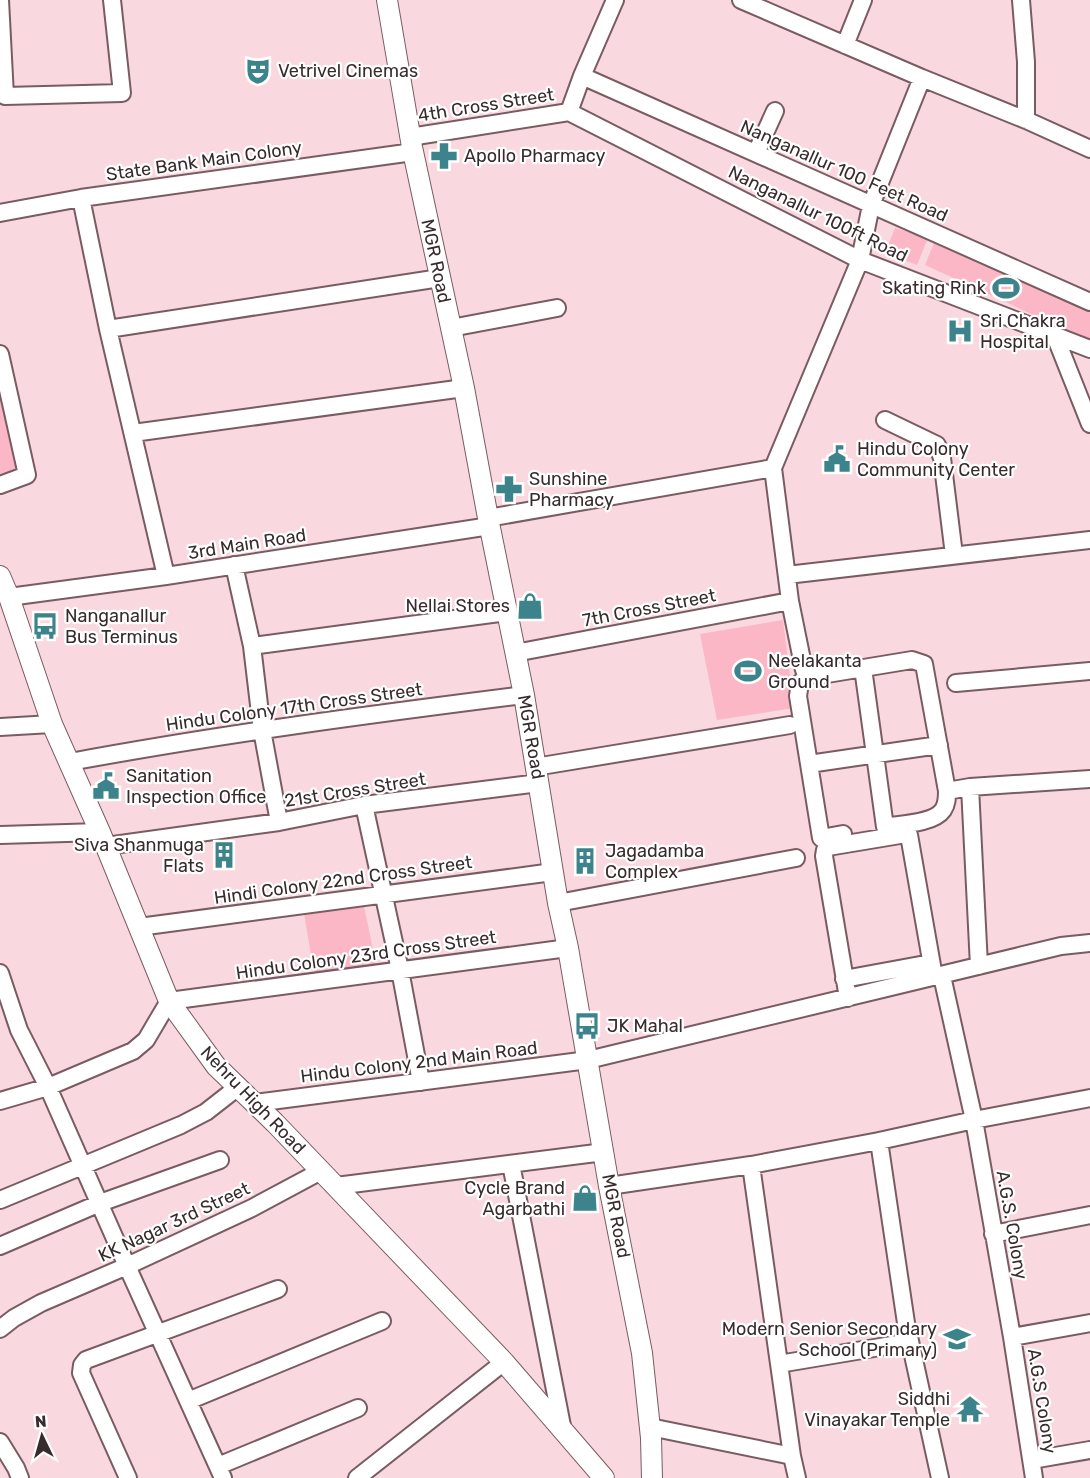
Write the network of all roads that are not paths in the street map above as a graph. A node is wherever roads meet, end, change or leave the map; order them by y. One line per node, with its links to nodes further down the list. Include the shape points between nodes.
1 (0, 0): 2 (street, via 5,96 122,93)
2 (112, 0)
3 (387, 0): 14 (street, MGR Road)
4 (615, 0): 9 (street)
5 (741, 0): 8 (street)
6 (863, 0): 8 (street)
7 (1021, 0): 13 (street)
8 (845, 45): 10 (street)
9 (582, 76): 12 (street); 16 (street, Nanganallur 100 Feet Road)
10 (922, 78): 13 (street); 18 (street)
11 (775, 111): 16 (street)
12 (569, 112): 14 (street, 4th Cross Street); 20 (street, Nanganallur 100ft Road)
13 (1026, 120): 15 (street)
14 (412, 144): 17 (street, State Bank Main Colony); 21 (street, MGR Road)
15 (1090, 149)
16 (756, 153): 18 (street, Nanganallur 100 Feet Road)
17 (81, 198): 19 (street, State Bank Main Colony); 25 (street)
18 (871, 205): 20 (street); 22 (street, Nanganallur 100 Feet Road)
19 (0, 213)
20 (860, 260): 26 (street, Nanganallur 100ft Road); 33 (street)
21 (440, 279): 24 (street, MGR Road); 25 (street)
22 (1090, 302)
23 (557, 308): 24 (street)
24 (451, 328): 29 (street, MGR Road)
25 (108, 329): 32 (street)
26 (1055, 336): 27 (street, Nanganallur 100ft Road); 31 (street)
27 (1090, 349)
28 (0, 354): 34 (street, via 27,475)
29 (464, 387): 32 (street); 35 (street, MGR Road)
30 (885, 420): 37 (street, via 937,445)
31 (1090, 424)
32 (133, 433): 41 (street)
33 (773, 468): 35 (street, 3rd Main Road); 39 (street)
34 (0, 484)
35 (489, 522): 38 (street, 3rd Main Road); 44 (street, MGR Road)
36 (1090, 540): 37 (street)
37 (954, 555): 39 (street)
38 (234, 565): 41 (street, 3rd Main Road); 45 (street)
39 (787, 575): 43 (street)
40 (0, 576): 42 (street, Nehru High Road)
41 (166, 576): 42 (street, 3rd Main Road)
42 (9, 597): 52 (street, Nehru High Road)
43 (790, 601): 46 (street, 7th Cross Street); 49 (street, via 804,670)
44 (507, 612): 45 (street); 46 (street, MGR Road)
45 (252, 646): 55 (street)
46 (515, 653): 51 (street, MGR Road)
47 (863, 668): 49 (street); 56 (street, via 912,660 924,664); 57 (street)
48 (1090, 671): 50 (street)
49 (810, 675): 59 (street, via 800,683 798,696)
50 (956, 682)
51 (524, 695): 55 (street, Hindu Colony 17th Cross Street); 60 (street, MGR Road)
52 (52, 724): 54 (street); 58 (street, Nehru High Road)
53 (790, 725): 60 (street, 21st Cross Street)
54 (0, 727)
55 (262, 730): 58 (street, Hindu Colony 17th Cross Street); 65 (street)
56 (939, 745): 57 (street); 63 (street)
57 (875, 754): 59 (street); 66 (street)
58 (70, 762): 68 (street, Nehru High Road)
59 (809, 764): 66 (street, via 821,838)
60 (537, 775): 64 (street, 21st Cross Street); 70 (street, MGR Road)
61 (1090, 778): 62 (street)
62 (970, 787): 63 (street); 76 (street)
63 (947, 791): 66 (street, via 939,815)
64 (364, 805): 65 (street, 21st Cross Street); 71 (street)
65 (279, 822): 68 (street, 21st Cross Street)
66 (885, 827)
67 (0, 835): 68 (street, 21st Cross Street)
68 (103, 839): 73 (street, Nehru High Road)
69 (796, 858): 72 (street)
70 (553, 872): 71 (street, Hindi Colony 22nd Cross Street); 72 (street, MGR Road)
71 (383, 895): 73 (street, Hindi Colony 22nd Cross Street); 77 (street)
72 (558, 903): 75 (street, MGR Road)
73 (139, 927): 82 (street, Nehru High Road)
74 (1090, 943): 76 (street)
75 (568, 948): 77 (street, Hindu Colony 23rd Cross Street); 83 (street, MGR Road)
76 (979, 966): 78 (street)
77 (400, 970): 82 (street, Hindu Colony 23rd Cross Street); 84 (street)
78 (936, 972): 80 (street); 80 (street, A.G.S. Colony, via 906,834 825,850); 81 (street, Hindu Colony 2nd Main Road); 90 (street, A.G.S. Colony)
79 (0, 973): 85 (street, via 19,1029)
80 (844, 979): 81 (street)
81 (848, 998): 83 (street, Hindu Colony 2nd Main Road)
82 (169, 1001): 85 (street, via 146,1040 133,1051); 86 (street, Nehru High Road, via 216,1066)
83 (588, 1060): 84 (street, Hindu Colony 2nd Main Road); 92 (street, MGR Road)
84 (422, 1082): 89 (street, Hindu Colony 2nd Main Road)
85 (48, 1087): 88 (street); 96 (street)
86 (238, 1087): 89 (street, Nehru High Road); 96 (street, via 207,1112)
87 (1090, 1098): 90 (street)
88 (0, 1101)
89 (255, 1104): 97 (street, Nehru High Road)
90 (974, 1120): 91 (street); 103 (street, A.G.S. Colony)
91 (879, 1141): 95 (street); 112 (street)
92 (604, 1152): 94 (street); 99 (street, MGR Road)
93 (220, 1160): 101 (street)
94 (511, 1164): 98 (street); 118 (street)
95 (751, 1165): 99 (street); 114 (street)
96 (83, 1166): 100 (street); 101 (street)
97 (321, 1171): 98 (street, Nehru High Road); 105 (street, KK Nagar 3rd Street)
98 (336, 1186): 113 (street, Nehru High Road)
99 (609, 1186): 117 (street, MGR Road, via 642,1353)
100 (0, 1200)
101 (100, 1203): 104 (street); 105 (street)
102 (1090, 1215): 103 (street)
103 (993, 1234): 111 (street, A.G.S. Colony)
104 (0, 1246)
105 (127, 1266): 109 (street, KK Nagar 3rd Street, via 41,1303); 110 (street)
106 (278, 1289): 110 (street)
107 (382, 1321): 115 (street)
108 (1090, 1323): 111 (street, A.G.S Colony)
109 (0, 1329)
110 (158, 1334): 115 (street); 125 (street, via 86,1360 81,1369)
111 (1012, 1337): 122 (street, A.G.S Colony)
112 (910, 1342): 114 (street); 130 (street)
113 (504, 1362): 118 (street, Nehru High Road); 126 (street)
114 (779, 1364): 121 (street)
115 (188, 1401): 123 (street)
116 (358, 1408): 123 (street)
117 (650, 1427): 121 (street); 128 (street, MGR Road)
118 (563, 1431): 127 (street, Nehru High Road)
119 (0, 1442): 124 (street)
120 (1090, 1450): 122 (street)
121 (792, 1456): 129 (street)
122 (1032, 1460): 131 (street, A.G.S Colony)
123 (220, 1472)
124 (20, 1478)
125 (128, 1478)
126 (357, 1478)
127 (604, 1478)
128 (652, 1478)
129 (797, 1478)
130 (940, 1478)
131 (1034, 1478)

